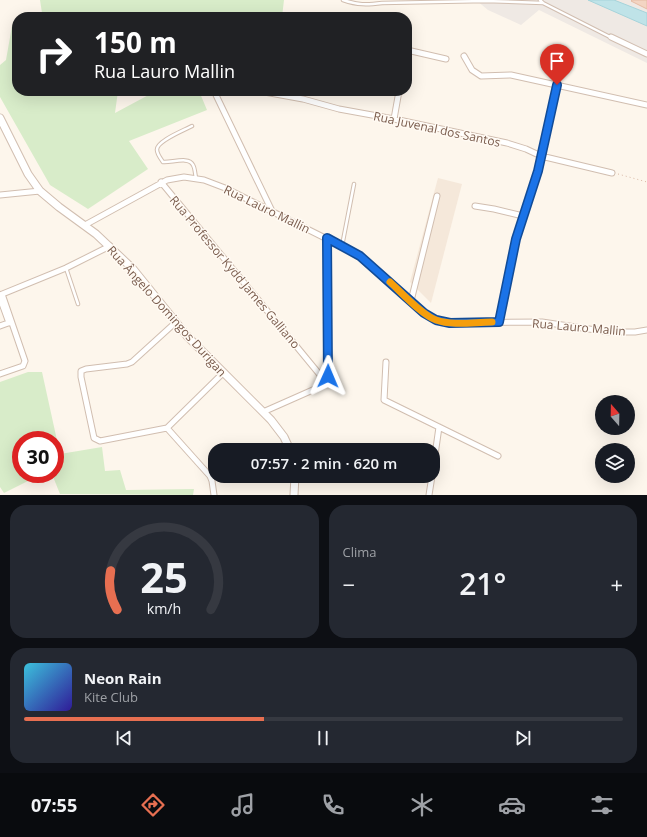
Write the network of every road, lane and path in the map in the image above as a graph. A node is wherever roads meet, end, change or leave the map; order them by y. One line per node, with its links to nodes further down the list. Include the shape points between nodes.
1 (343, 0): 3 (lane, via 368,5 486,1)
2 (540, 0): 3 (lane)
3 (543, 3): 4 (lane)
4 (611, 37): 6 (street)
5 (412, 51): 8 (street)
6 (647, 54)
7 (464, 56): 9 (street, via 474,73 481,76 507,74)
8 (446, 59)
9 (557, 85): 13 (street); 17 (street)
10 (216, 96): 27 (street)
11 (286, 96): 15 (street, Rua Juvenal dos Santos)
12 (398, 96): 15 (street)
13 (647, 105)
14 (0, 119): 23 (street, Rua Ângelo Domingos Durigan, via 28,174)
15 (394, 119): 17 (street, Rua Juvenal dos Santos, via 507,143)
16 (192, 126): 19 (lane, via 163,141 157,151 163,162 190,161)
17 (541, 156): 18 (street, Rua Juvenal dos Santos); 28 (street)
18 (612, 173): 21 (path)
19 (196, 178): 20 (street, Rua Lauro Mallin, via 175,178); 27 (street, Rua Lauro Mallin, via 225,188)
20 (161, 182): 29 (street, Rua Lauro Mallin); 45 (street, Rua Professor Kydd James Galliano)
21 (647, 182)
22 (354, 184): 32 (lane)
23 (40, 191): 24 (street); 29 (street, Rua Ângelo Domingos Durigan)
24 (0, 195)
25 (437, 196): 35 (street)
26 (476, 206): 28 (street)
27 (272, 211): 30 (street, Rua Lauro Mallin)
28 (523, 216): 39 (street)
29 (85, 226): 31 (street, Rua Ângelo Domingos Durigan)
30 (327, 238): 32 (street, Rua Lauro Mallin); 45 (street, via 328,376)
31 (110, 246): 33 (street); 38 (street, Rua Ângelo Domingos Durigan, via 144,282)
32 (342, 246): 35 (street, Rua Lauro Mallin, via 360,256)
33 (66, 268): 34 (street); 36 (lane)
34 (1, 296): 37 (street)
35 (411, 301): 39 (street, Rua Lauro Mallin, via 430,317 442,322)
36 (78, 304)
37 (10, 322): 40 (street); 44 (street, via 24,365)
38 (176, 322): 43 (street, Rua Ângelo Domingos Durigan); 48 (street, via 132,362 86,369 80,374 95,440)
39 (499, 322): 41 (street, Rua Lauro Mallin, via 549,322 609,332)
40 (0, 326)
41 (647, 330)
42 (386, 362): 47 (street, via 384,400)
43 (224, 373): 46 (street, Rua Ângelo Domingos Durigan); 48 (street)
44 (0, 374)
45 (325, 380): 46 (street, via 315,389)
46 (262, 412): 49 (street, Rua Ângelo Domingos Durigan, via 278,428)
47 (439, 427): 50 (street); 51 (street)
48 (167, 428): 54 (street, via 210,476)
49 (287, 443)
50 (437, 443)
51 (498, 456)
52 (295, 483): 55 (street)
53 (431, 483): 56 (street)
54 (214, 495)
55 (294, 495)
56 (429, 495)

